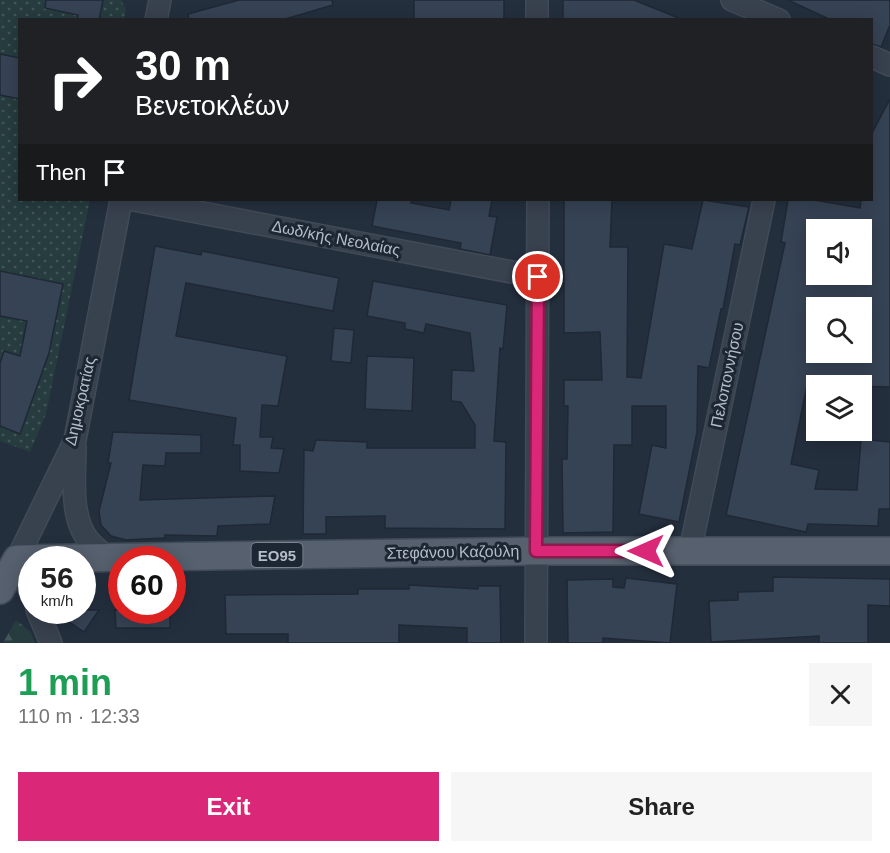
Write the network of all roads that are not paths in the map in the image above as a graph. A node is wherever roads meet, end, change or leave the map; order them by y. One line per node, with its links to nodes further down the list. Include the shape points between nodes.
1 (159, 0): 4 (street)
2 (537, 0): 5 (street)
3 (732, 0): 6 (street)
4 (156, 18)
5 (537, 18)
6 (774, 18)
7 (873, 57): 8 (street)
8 (890, 65)
9 (121, 201): 14 (street, Δημοκρατίας)
10 (139, 201): 13 (street, Δωδ/κής Νεολαίας)
11 (538, 201): 13 (street)
12 (764, 201): 16 (street, Πελοποννήσου)
13 (538, 277): 15 (street)
14 (75, 440): 19 (street, via 77,510 89,542); 20 (street, Δημοκρατίας)
15 (536, 551): 16 (main road, Στεφάνου Καζούλη / ΕΟ95); 18 (main road, Στεφάνου Καζούλη / ΕΟ95); 24 (street)
16 (690, 551): 17 (main road, Στεφάνου Καζούλη / ΕΟ95)
17 (890, 551)
18 (186, 557)
19 (108, 558): 20 (main road, Στεφάνου Καζούλη / ΕΟ95)
20 (17, 559): 21 (main road, Δημοκρατίας)
21 (0, 590)
22 (44, 624): 23 (street)
23 (51, 643)
24 (536, 643)

